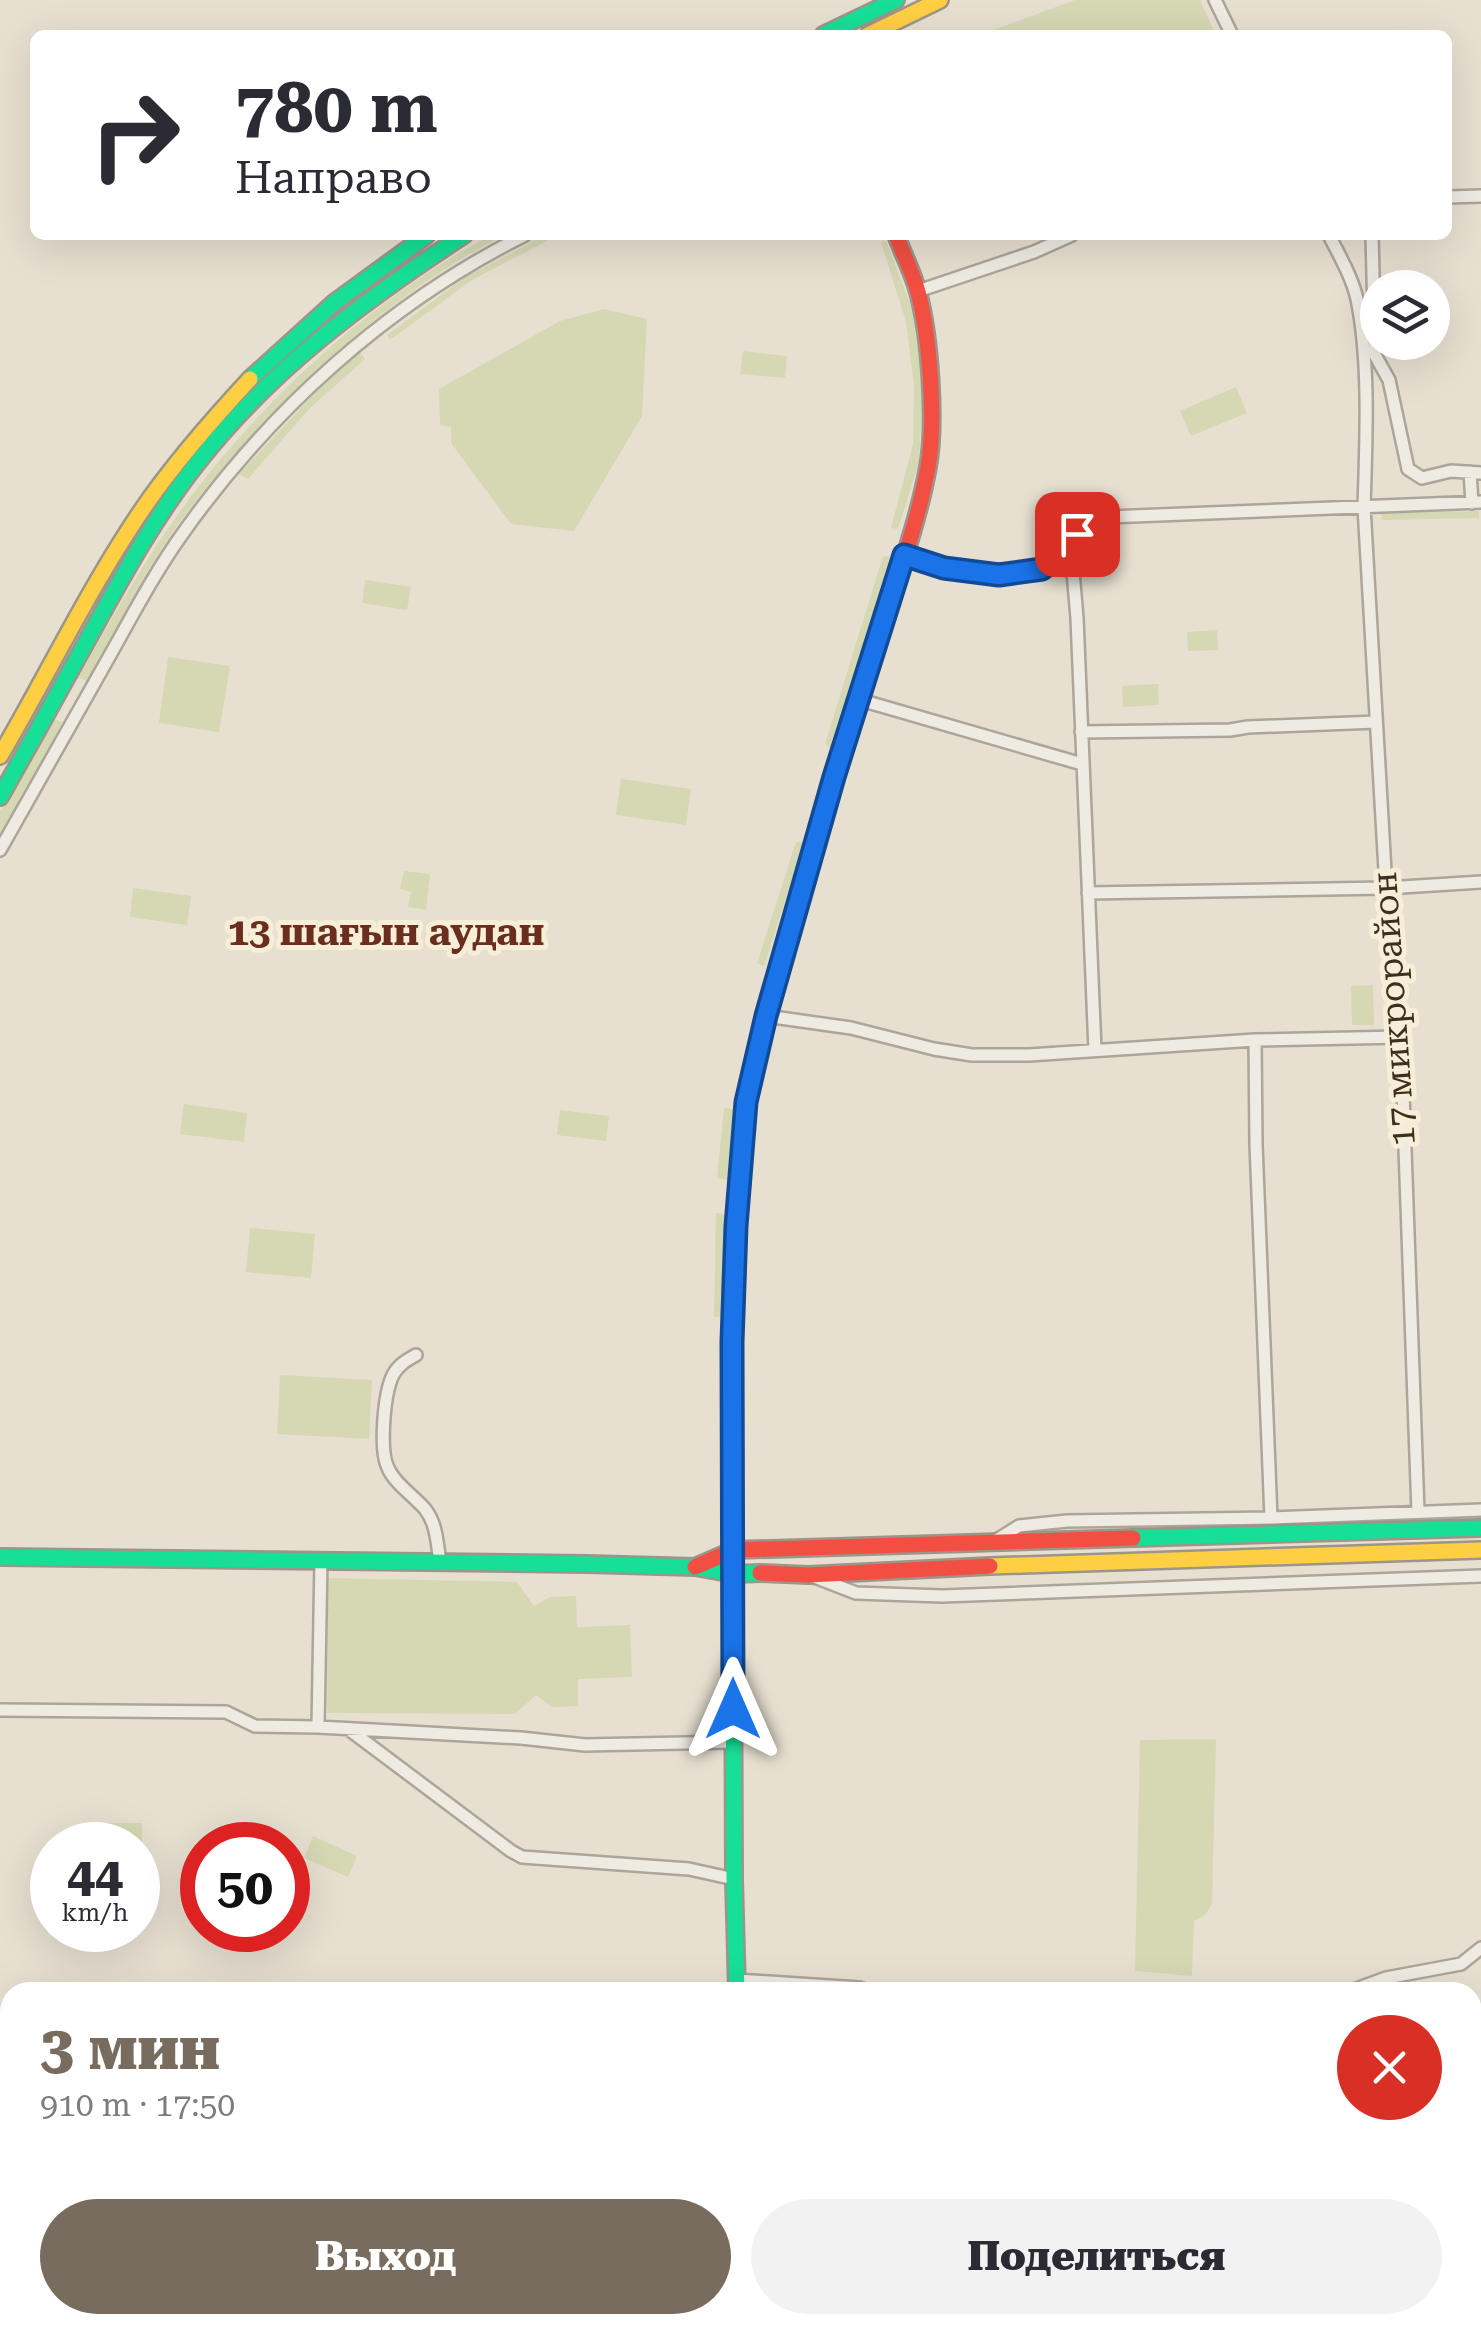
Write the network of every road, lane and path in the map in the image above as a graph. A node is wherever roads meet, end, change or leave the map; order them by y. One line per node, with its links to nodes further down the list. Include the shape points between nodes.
1 (896, 0): 4 (main road)
2 (940, 0): 5 (main road)
3 (1215, 0): 6 (street)
4 (833, 30)
5 (878, 30)
6 (1230, 30)
7 (1481, 196): 8 (street)
8 (1452, 197)
9 (419, 240): 25 (main road, via 308,322 191,446 113,556)
10 (456, 240): 27 (main road, via 322,338 199,461 147,534)
11 (515, 240): 28 (street, via 389,319 346,354 225,478 141,600)
12 (898, 240): 16 (main road)
13 (1061, 240): 16 (street)
14 (1331, 240): 19 (street, 17 микрорайон, via 1356,295 1362,335)
15 (1372, 240): 17 (street, via 1375,356 1390,380 1408,469 1422,478)
16 (918, 291): 21 (main road, via 932,429)
17 (1476, 472): 18 (street)
18 (1476, 502): 19 (street)
19 (1364, 507): 20 (street, via 1083,518); 23 (street, 17 микрорайон)
20 (1071, 548): 21 (street, via 1042,569 999,575); 24 (street)
21 (904, 555): 22 (main road)
22 (857, 700): 26 (street); 32 (main road)
23 (1376, 722): 24 (street); 30 (street, 17 микрорайон)
24 (1082, 732): 26 (street)
25 (0, 755)
26 (1082, 764): 31 (street)
27 (0, 797)
28 (0, 850)
29 (1481, 882): 30 (street)
30 (1386, 888): 31 (street); 33 (street, 17 микрорайон)
31 (1088, 892): 35 (street)
32 (766, 1016): 35 (street, via 972,1055); 42 (main road, via 746,1102 736,1226)
33 (1402, 1037): 34 (street); 38 (street, 17 микрорайон)
34 (1255, 1040): 35 (street); 39 (street)
35 (1094, 1050)
36 (416, 1355): 46 (street, via 394,1371 386,1394 385,1457 388,1470 432,1520)
37 (1481, 1510): 38 (street)
38 (1418, 1512): 39 (street)
39 (1270, 1518): 41 (street, via 1028,1524)
40 (1481, 1528): 41 (main road)
41 (990, 1544): 42 (main road)
42 (734, 1550): 47 (main road); 48 (main road)
43 (1481, 1550): 49 (main road)
44 (0, 1556): 45 (main road)
45 (321, 1560): 46 (main road); 52 (street)
46 (440, 1562): 47 (main road)
47 (695, 1566): 48 (main road)
48 (734, 1574): 49 (main road); 54 (main road)
49 (808, 1575): 50 (street, via 856,1592 942,1596)
50 (1481, 1576)
51 (0, 1710): 52 (street, via 226,1712 255,1726)
52 (318, 1727): 53 (street)
53 (349, 1729): 54 (street, via 585,1745); 55 (street, via 522,1857 675,1867)
54 (733, 1742): 55 (main road)
55 (734, 1879): 57 (main road)
56 (1481, 1948): 58 (street, via 1461,1964)
57 (737, 1982)
58 (1375, 1982)

